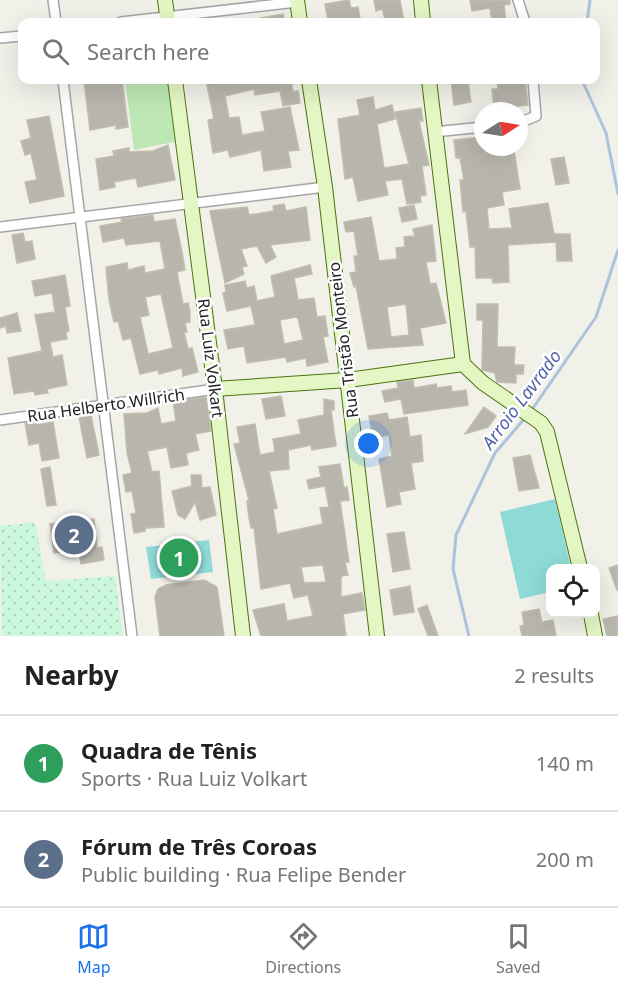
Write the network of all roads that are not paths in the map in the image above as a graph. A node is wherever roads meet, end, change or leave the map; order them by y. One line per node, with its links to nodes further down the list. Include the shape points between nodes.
1 (53, 0): 6 (street)
2 (165, 0): 7 (street)
3 (421, 0): 10 (street)
4 (518, 0): 11 (street)
5 (297, 1): 8 (street); 9 (street)
6 (55, 18)
7 (167, 18)
8 (174, 18)
9 (299, 18)
10 (423, 18)
11 (524, 18)
12 (18, 36): 13 (street)
13 (0, 38)
14 (63, 84): 24 (street)
15 (176, 84): 23 (street, Rua Luiz Volkart)
16 (310, 84): 22 (street, Rua Tristão Monteiro)
17 (429, 84): 21 (street)
18 (533, 84): 19 (street, via 536,116)
19 (528, 119)
20 (474, 128): 21 (street)
21 (434, 132): 26 (street)
22 (325, 187): 23 (street); 27 (street, Rua Tristão Monteiro)
23 (191, 206): 24 (street); 28 (street, Rua Luiz Volkart)
24 (79, 218): 25 (street); 29 (street)
25 (0, 227)
26 (463, 364): 27 (street, Rua Helberto Willrich); 31 (street, via 541,423 549,437)
27 (348, 380): 28 (street, Rua Helberto Willrich); 35 (street, Rua Tristão Monteiro)
28 (215, 388): 29 (street, Rua Helberto Willrich); 34 (street, Rua Luiz Volkart)
29 (103, 406): 30 (street, Rua Helberto Willrich); 33 (street)
30 (0, 420)
31 (579, 564)
32 (592, 618): 36 (street)
33 (132, 636)
34 (243, 636)
35 (377, 636)
36 (596, 636)

